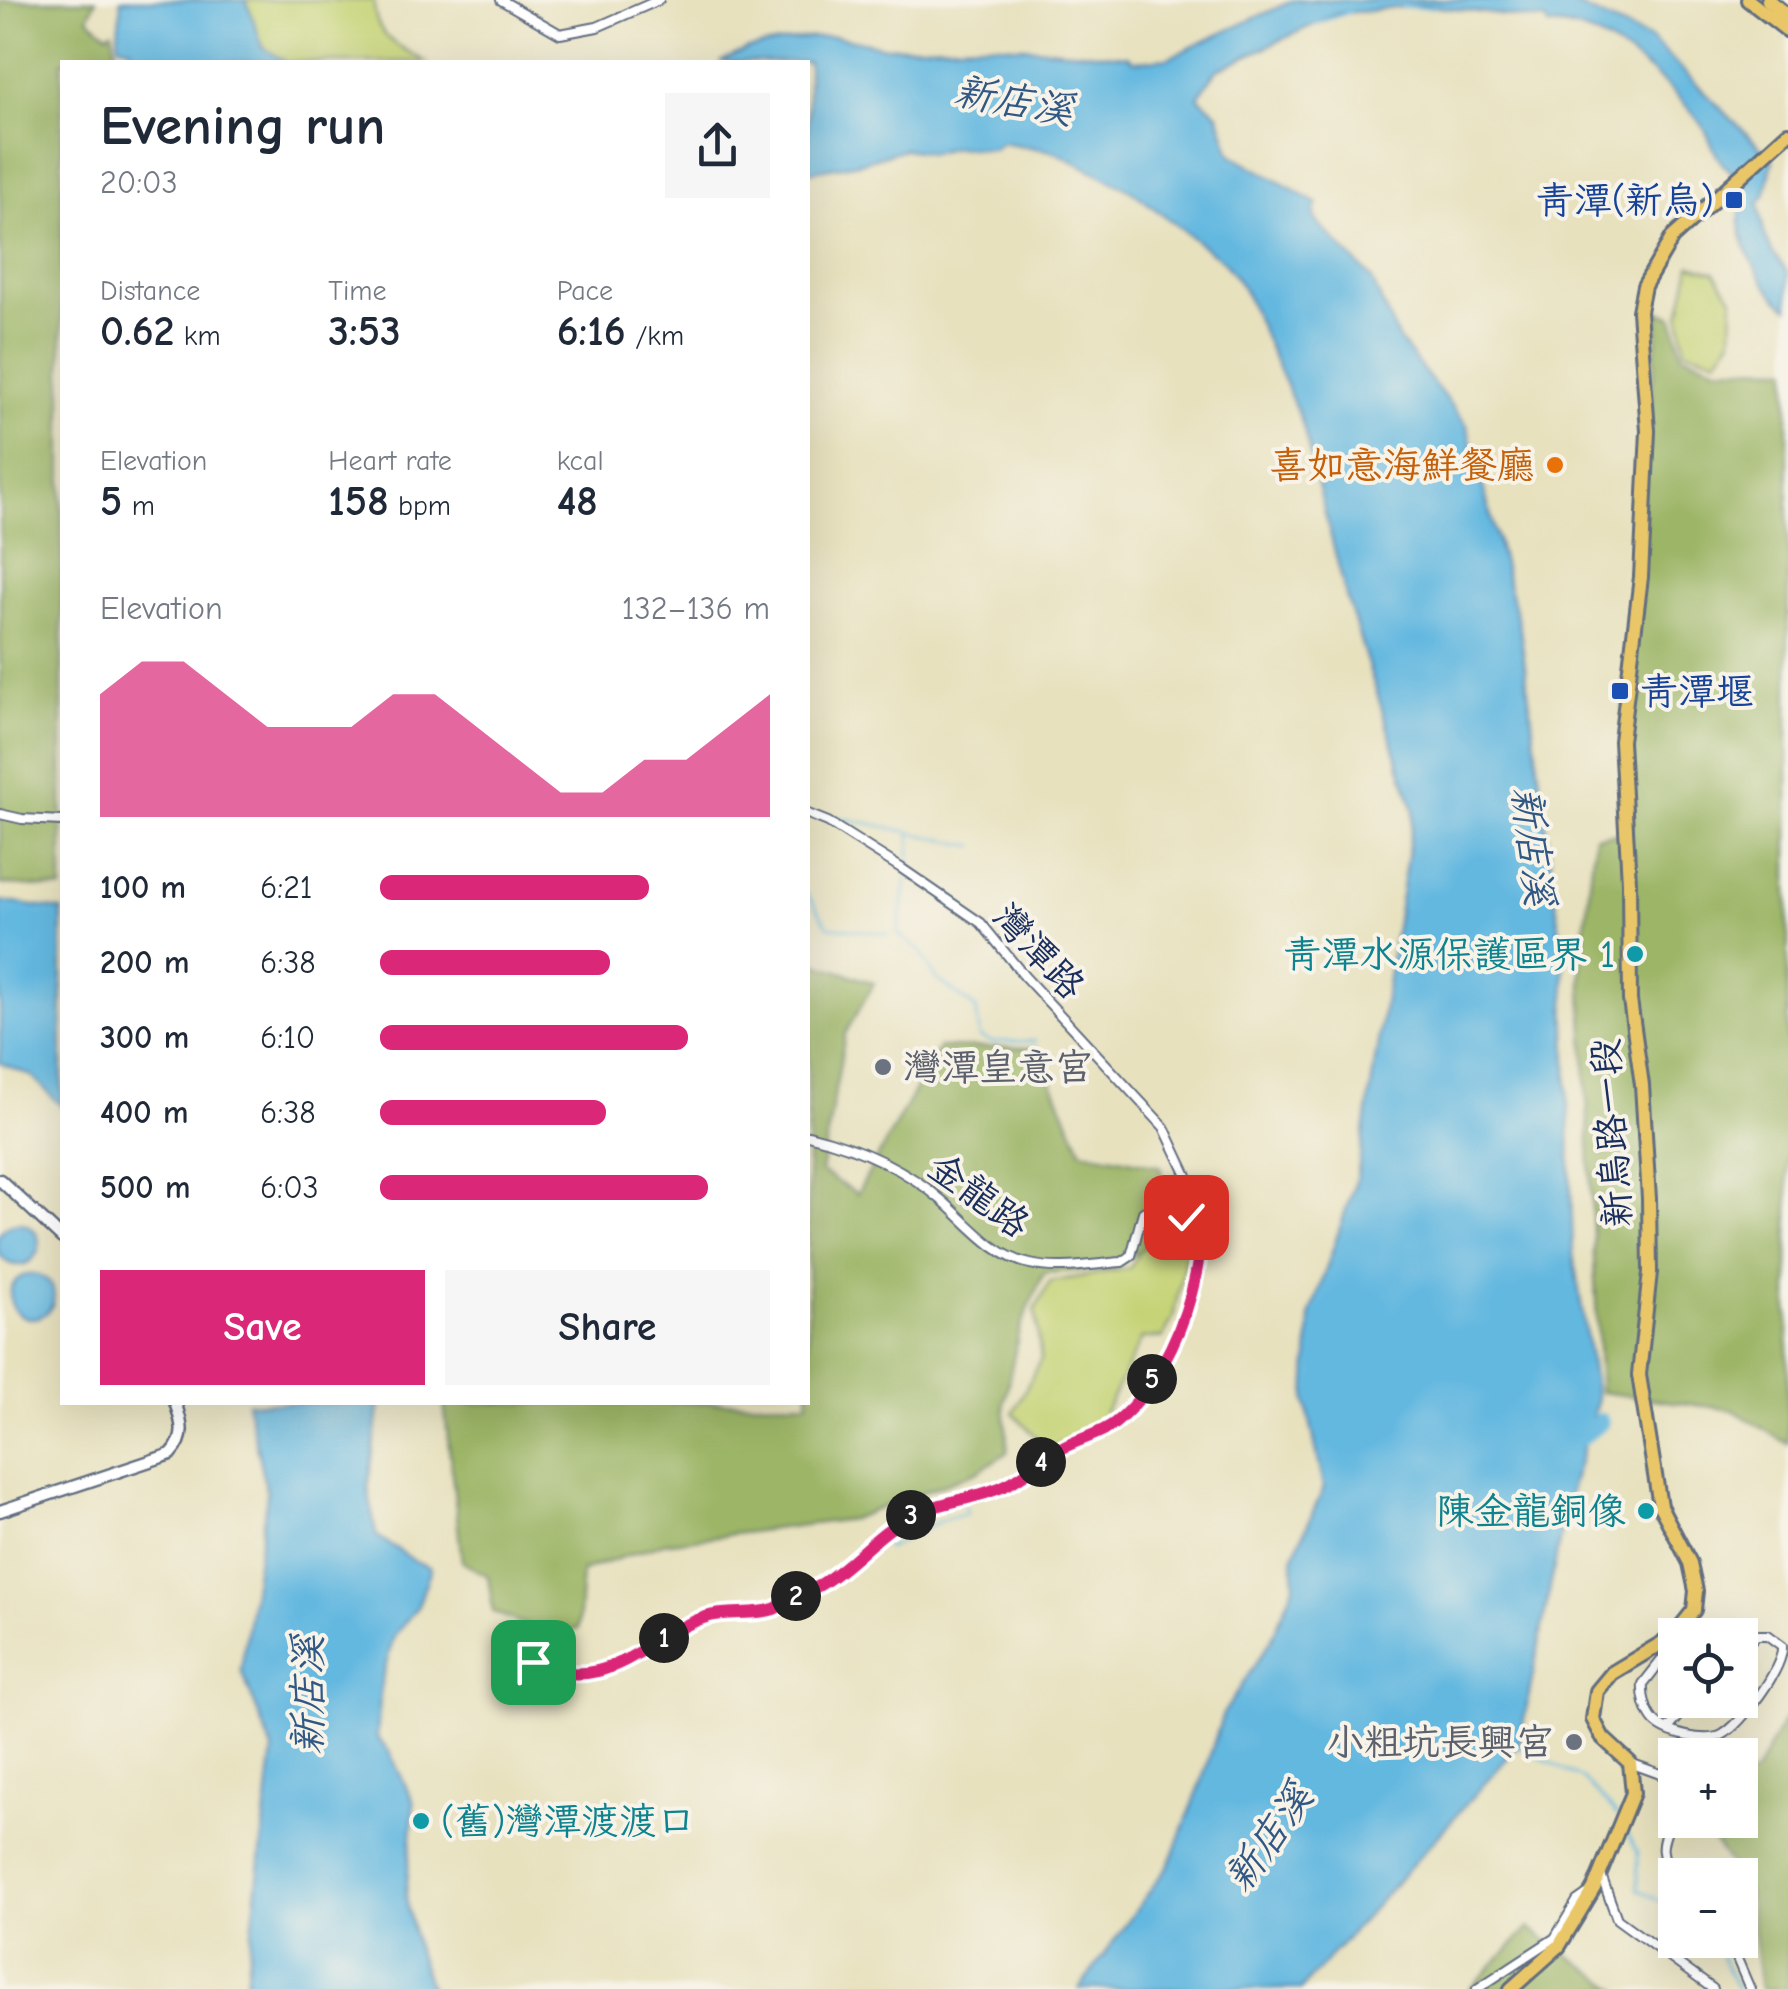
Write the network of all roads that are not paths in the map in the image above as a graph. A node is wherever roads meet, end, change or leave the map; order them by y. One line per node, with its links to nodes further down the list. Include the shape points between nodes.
1 (501, 0): 2 (street, via 560,34 597,27)
2 (659, 0)
3 (1748, 0): 6 (main road)
4 (1768, 0): 5 (main road)
5 (1788, 16)
6 (1788, 31)
7 (1788, 134): 17 (main road, 新烏路一段, via 1666,247 1644,286 1639,311 1648,431 1641,577 1621,740 1630,1000 1649,1199 1650,1272 1639,1374 1660,1506 1690,1563 1696,1591)
8 (0, 814): 10 (street)
9 (810, 815): 13 (street, 灣潭路, via 981,923 1164,1128 1190,1182)
10 (60, 821)
11 (810, 1135): 13 (street, 金龍路, via 883,1161 944,1201 986,1242 1026,1264 1122,1262 1131,1256 1144,1212 1157,1205 1173,1208)
12 (0, 1180): 14 (street)
13 (1198, 1231): 20 (street, 灣潭路, via 1182,1324 1148,1384 1112,1426 1077,1439 1001,1488 910,1516 818,1587 774,1609 702,1618 615,1668 550,1671)
14 (60, 1236)
15 (176, 1405): 16 (street, via 183,1434 171,1454)
16 (0, 1511)
17 (1688, 1618)
18 (1758, 1636): 22 (street, via 1767,1635 1783,1653)
19 (1658, 1646): 26 (main road, 新烏路一段, via 1597,1691 1593,1719 1602,1738)
20 (500, 1652)
21 (1658, 1664): 25 (street, via 1642,1692 1655,1723)
22 (1758, 1695)
23 (1677, 1718): 25 (street)
24 (1740, 1718): 25 (street, via 1717,1737)
25 (1668, 1729)
26 (1630, 1763): 27 (street); 28 (main road, via 1633,1792)
27 (1658, 1774)
28 (1601, 1873): 29 (main road); 33 (street, via 1617,1919)
29 (1594, 1888): 31 (street, via 1555,1938); 32 (main road, via 1559,1946)
30 (1737, 1958): 34 (street)
31 (1477, 1989)
32 (1512, 1989)
33 (1713, 1989)
34 (1750, 1989)

